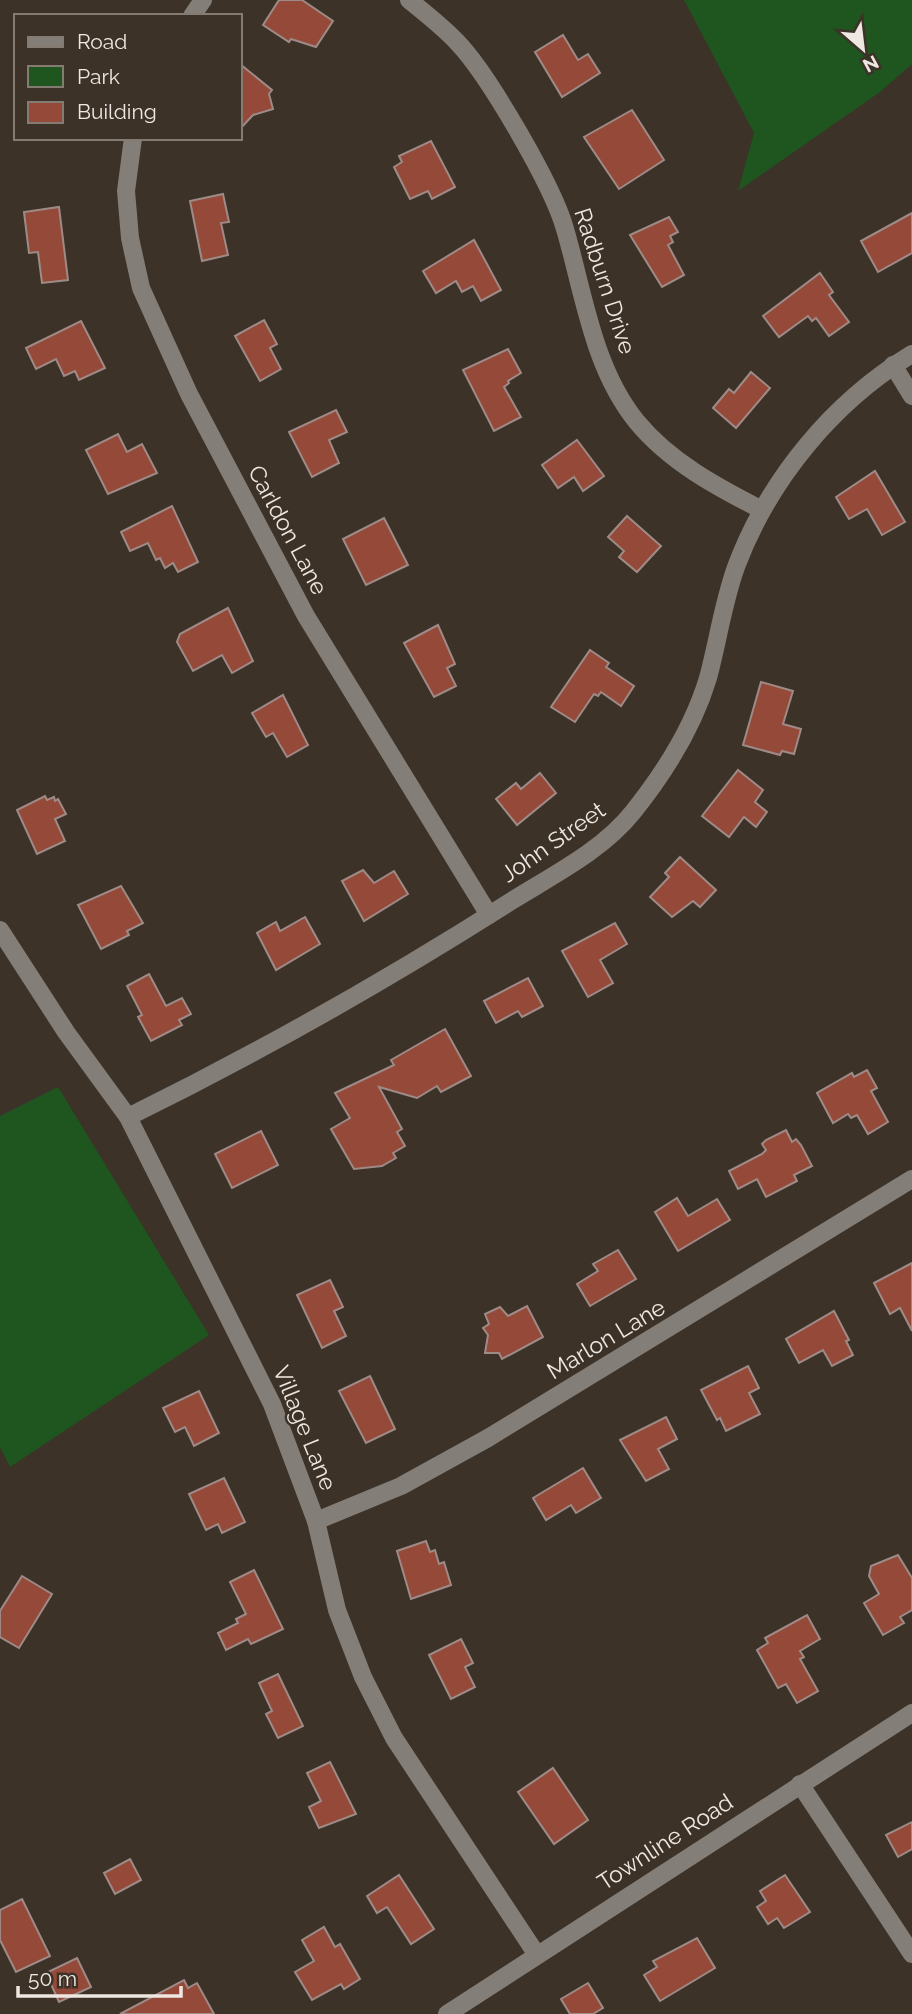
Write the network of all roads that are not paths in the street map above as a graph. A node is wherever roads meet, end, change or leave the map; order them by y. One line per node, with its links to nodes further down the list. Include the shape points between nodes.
1 (409, 0): 6 (street, Radburn Drive, via 458,43 490,87 542,177 564,225 595,340 637,421 707,482)
2 (133, 140): 7 (street, Carldon Lane, via 126,191 132,250 141,288 189,394 306,616)
3 (912, 354): 4 (street, John Street)
4 (893, 365): 5 (street); 6 (street, John Street, via 813,436)
5 (912, 396)
6 (762, 510): 7 (street, John Street, via 737,566 691,725 663,772 631,816 586,854)
7 (489, 915): 9 (street, John Street, via 243,1061)
8 (0, 930): 9 (street, Village Lane)
9 (128, 1117): 11 (street, Village Lane, via 272,1404)
10 (912, 1180): 11 (street, Marlon Lane, via 488,1438 401,1486)
11 (316, 1521): 15 (street, Village Lane, via 337,1610 363,1677 394,1738)
12 (912, 1713): 13 (street, Townline Road)
13 (800, 1784): 14 (street); 15 (street, Townline Road)
14 (912, 1954)
15 (537, 1955): 16 (street, Townline Road)
16 (447, 2014)

